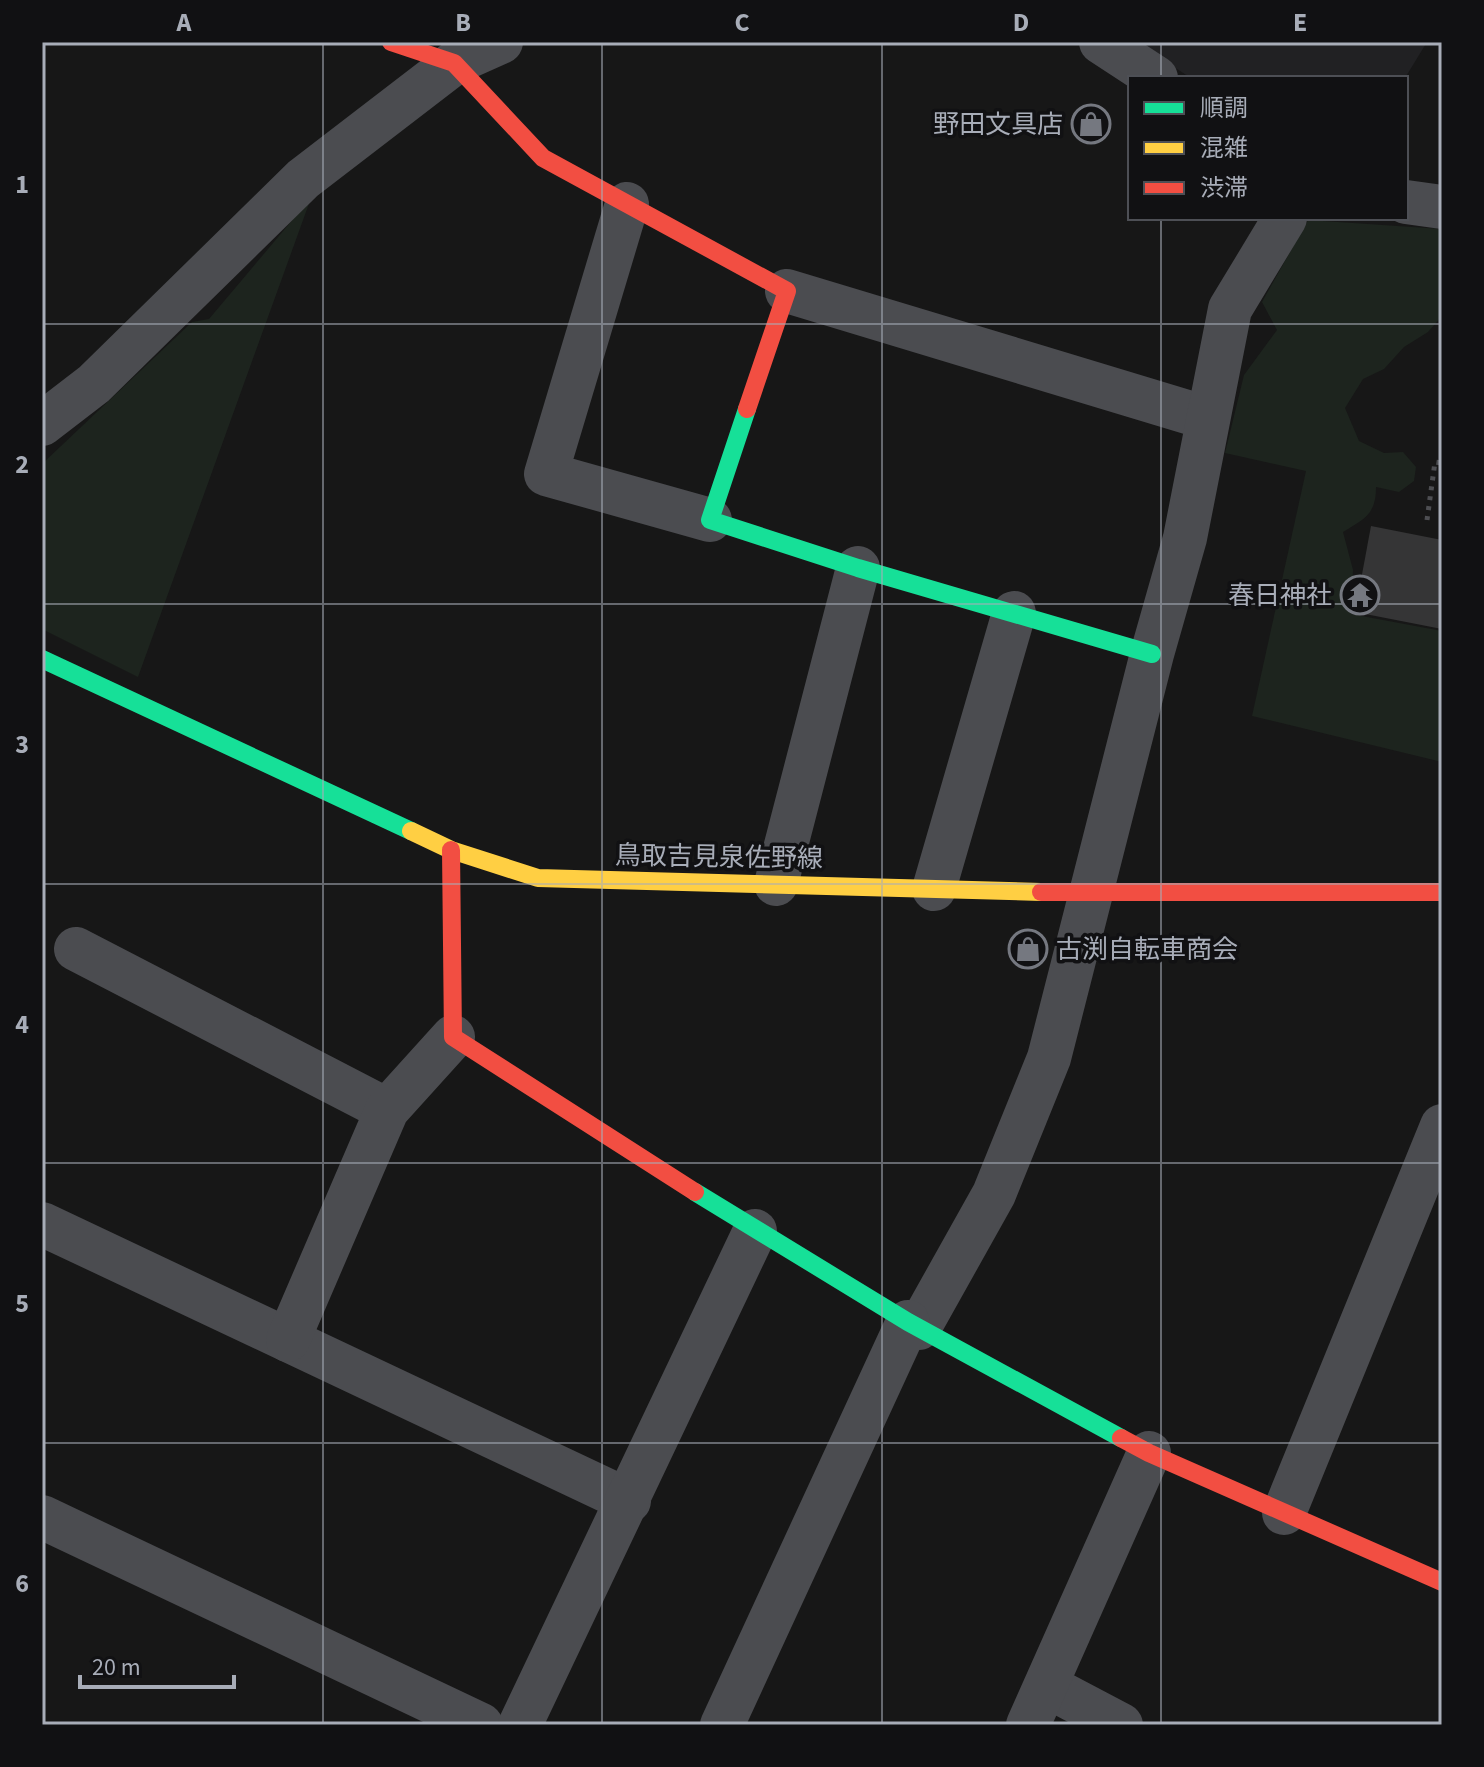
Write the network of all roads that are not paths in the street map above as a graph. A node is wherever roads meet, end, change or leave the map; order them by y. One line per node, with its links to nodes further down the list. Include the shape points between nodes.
1 (391, 42): 4 (street)
2 (501, 42): 4 (street)
3 (1101, 42): 5 (street)
4 (454, 63): 7 (street, via 543,158); 12 (street, via 303,179 94,384)
5 (1153, 76)
6 (1408, 202): 8 (street)
7 (627, 204): 10 (street); 13 (street, via 546,474)
8 (1442, 207)
9 (1284, 220): 11 (street, via 1230,309)
10 (787, 291): 11 (street); 13 (street)
11 (1207, 418): 16 (street, via 1185,538)
12 (42, 424)
13 (710, 520): 14 (street)
14 (858, 568): 15 (street); 19 (street)
15 (1014, 613): 16 (street); 20 (street)
16 (1152, 654): 22 (street)
17 (42, 659): 18 (street, 鳥取吉見泉佐野線)
18 (451, 850): 19 (street, 鳥取吉見泉佐野線, via 538,878); 24 (street)
19 (776, 884): 20 (street, 鳥取吉見泉佐野線)
20 (934, 889): 22 (street, 鳥取吉見泉佐野線)
21 (1442, 892): 22 (street, 鳥取吉見泉佐野線)
22 (1092, 893): 29 (street, via 1049,1058 994,1194)
23 (76, 949): 25 (street)
24 (453, 1037): 25 (street); 28 (street)
25 (387, 1110): 30 (street)
26 (1442, 1126): 33 (street)
27 (42, 1224): 30 (street)
28 (755, 1231): 29 (street); 32 (street)
29 (914, 1325): 31 (street); 39 (street)
30 (288, 1340): 32 (street)
31 (1149, 1453): 33 (street); 36 (street)
32 (629, 1501): 38 (street)
33 (1284, 1513): 35 (street)
34 (42, 1517): 37 (street)
35 (1442, 1582)
36 (1047, 1686): 40 (street); 41 (street)
37 (481, 1725)
38 (520, 1725)
39 (722, 1725)
40 (1028, 1725)
41 (1121, 1725)

